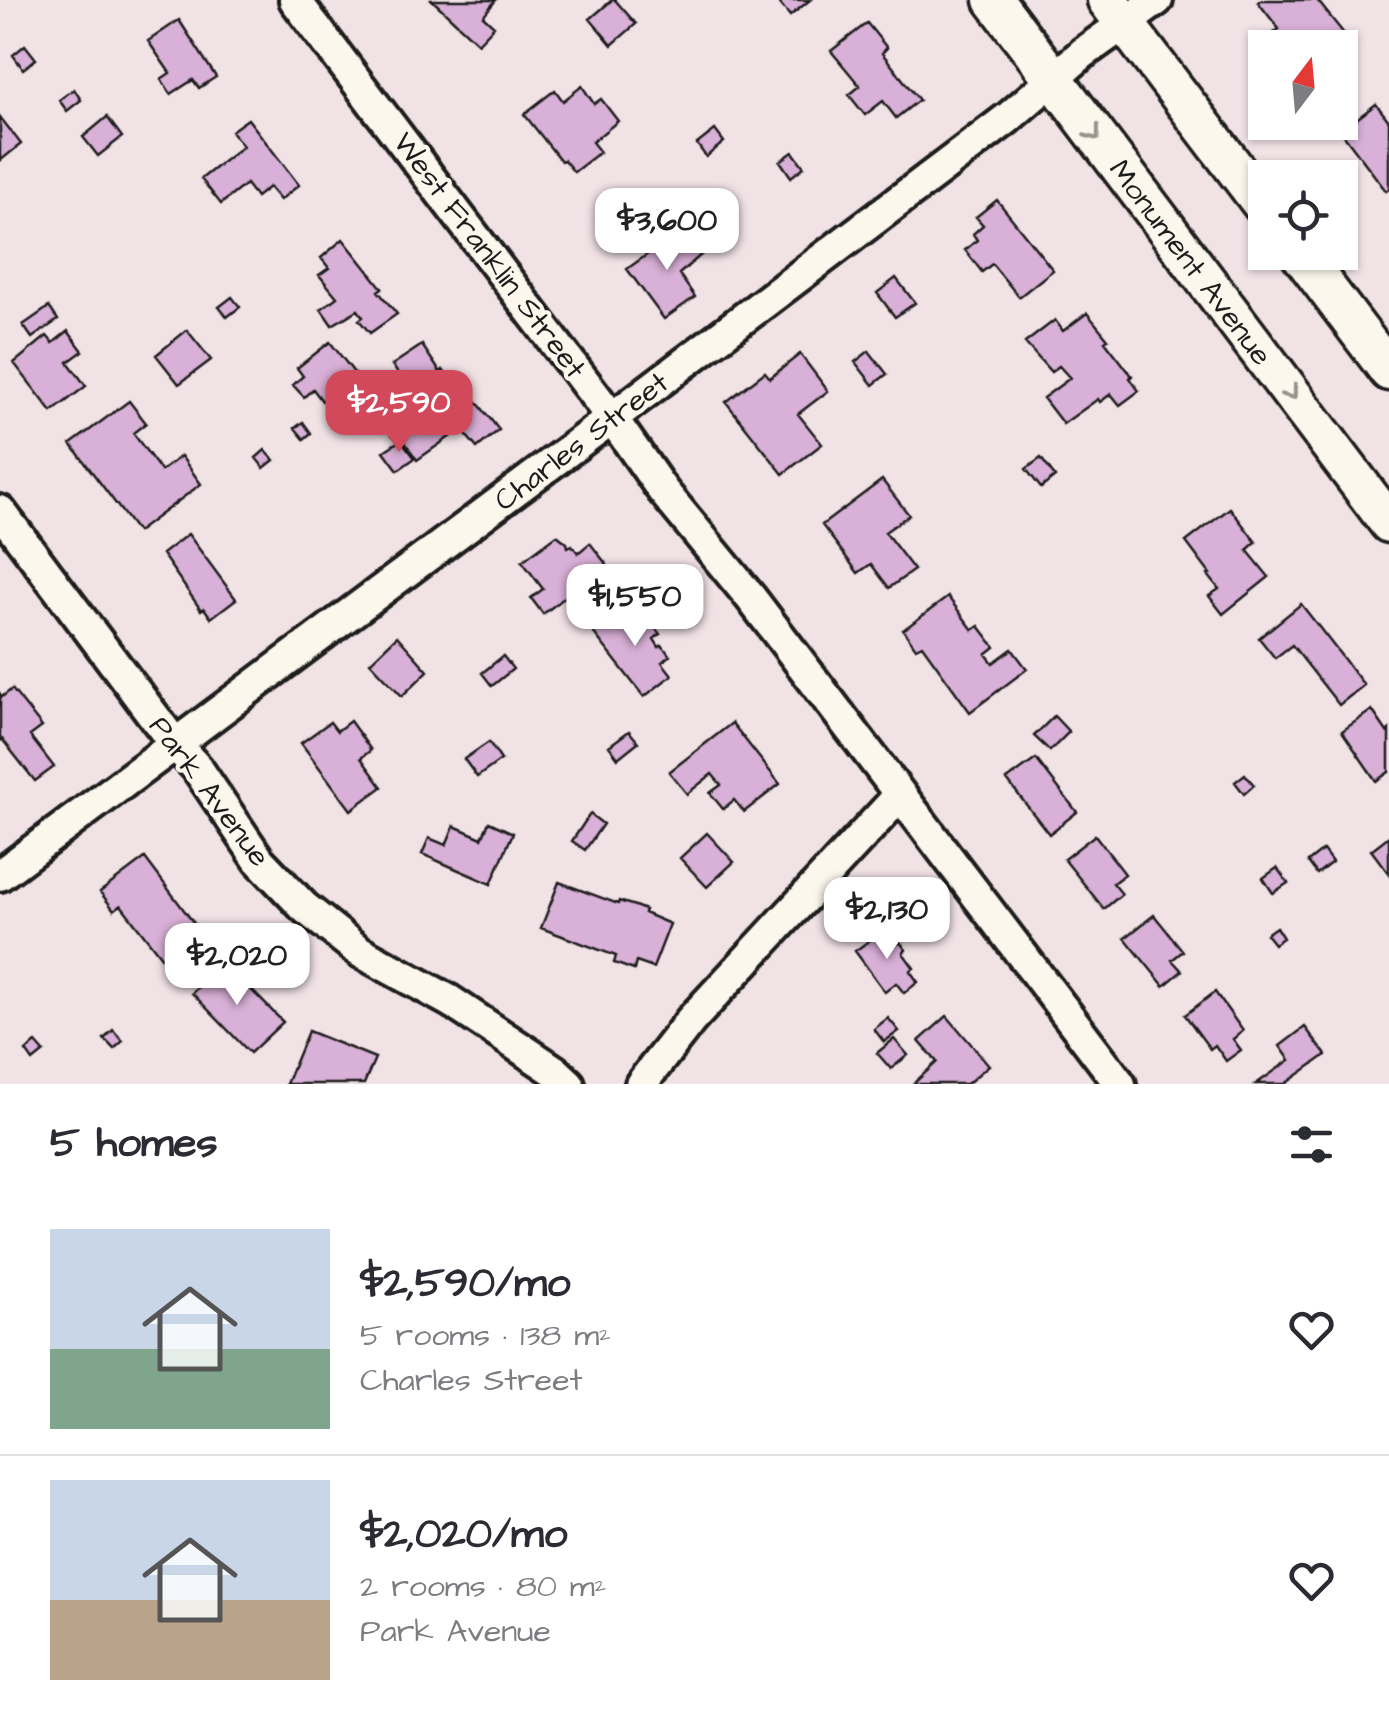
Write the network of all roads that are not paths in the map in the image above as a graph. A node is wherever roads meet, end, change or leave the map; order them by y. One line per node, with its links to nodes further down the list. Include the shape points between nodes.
1 (295, 0): 9 (street, West Franklin Street)
2 (994, 0): 5 (street, Monument Avenue)
3 (1157, 0): 4 (street, Charles Street)
4 (1116, 12): 5 (street, Charles Street); 6 (street)
5 (1052, 78): 9 (street, Charles Street); 11 (street, Monument Avenue, one-way to 11)
6 (1248, 186)
7 (1313, 270): 8 (street)
8 (1389, 371)
9 (612, 418): 12 (street, Charles Street); 13 (street, West Franklin Street)
10 (0, 512): 12 (street, Park Avenue)
11 (1389, 523)
12 (174, 743): 14 (street, Charles Street); 15 (street, Park Avenue, via 304,908)
13 (900, 796): 16 (street, via 690,1020); 17 (street, West Franklin Street)
14 (0, 875)
15 (569, 1084)
16 (640, 1084)
17 (1120, 1084)

